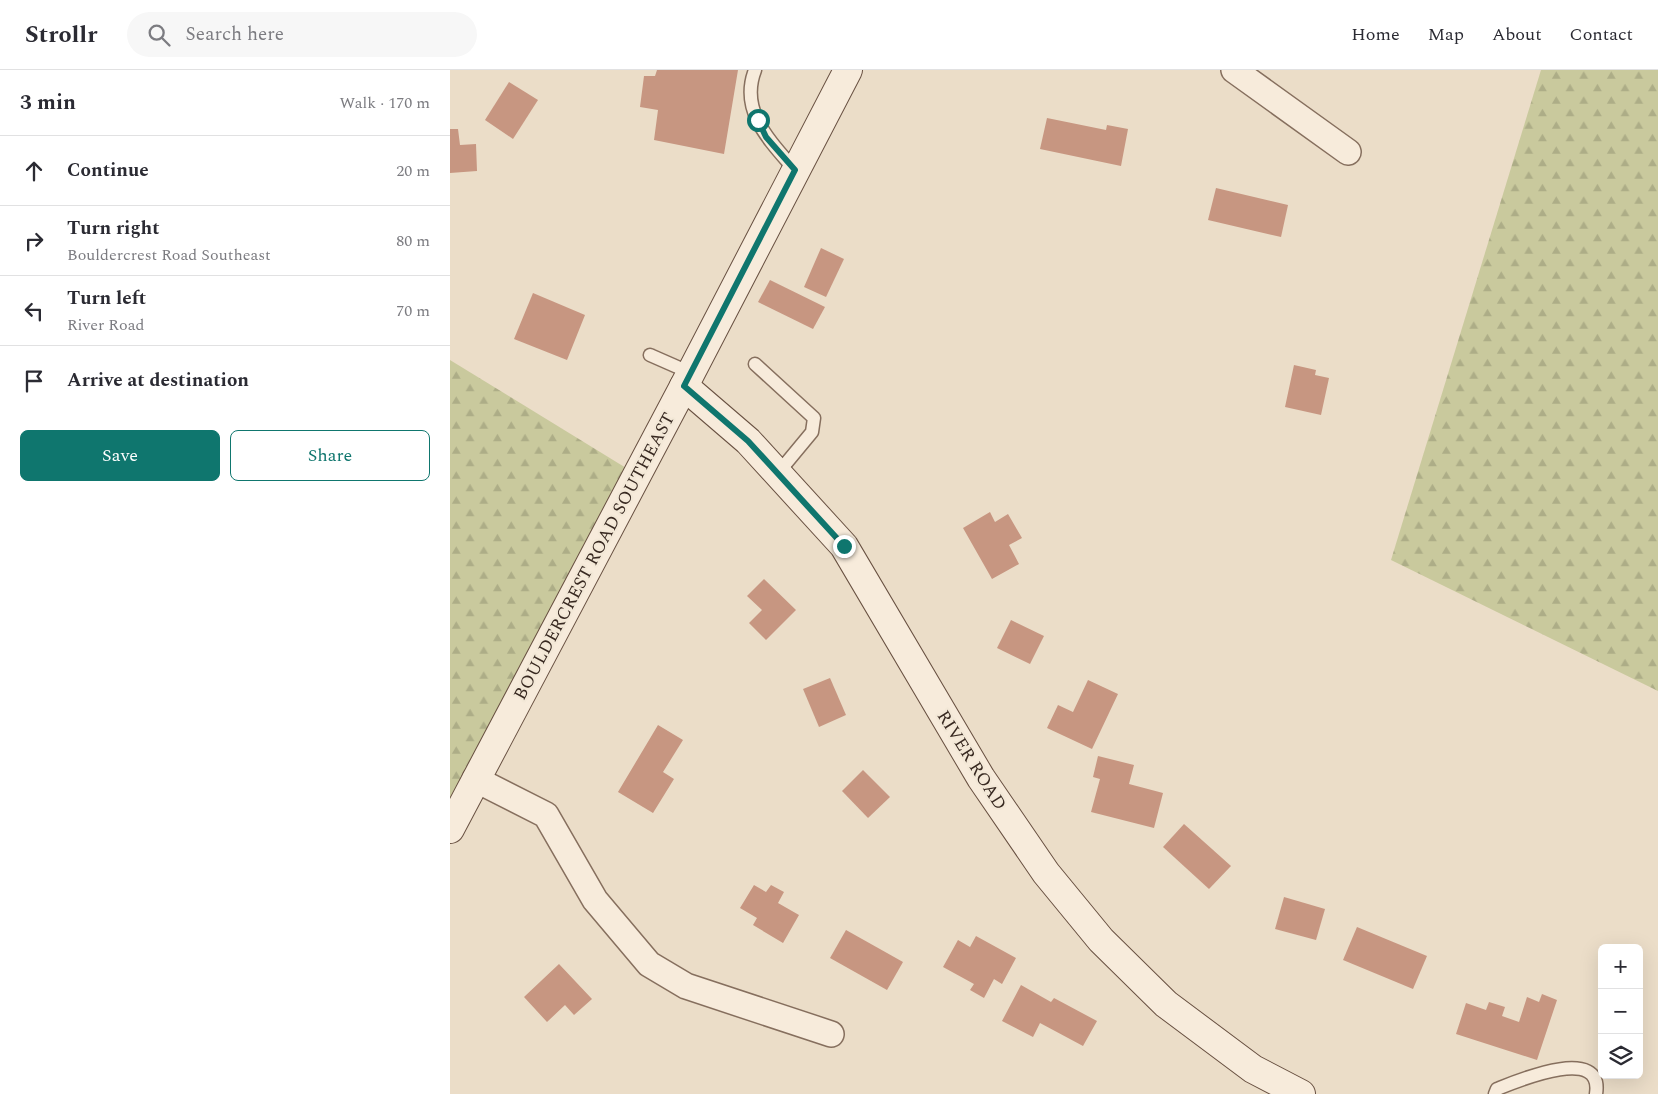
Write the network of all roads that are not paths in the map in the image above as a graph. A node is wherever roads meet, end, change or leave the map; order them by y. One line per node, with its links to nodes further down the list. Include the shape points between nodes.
1 (755, 70): 5 (lane, via 749,89 758,120 766,137)
2 (1234, 70): 4 (street)
3 (844, 71): 5 (street, BOULDERCREST ROAD SOUTHEAST)
4 (1348, 152)
5 (795, 170): 8 (street, BOULDERCREST ROAD SOUTHEAST)
6 (650, 355): 8 (lane)
7 (755, 364): 9 (lane, via 814,418 812,432)
8 (688, 379): 9 (street, RIVER ROAD); 10 (street, BOULDERCREST ROAD SOUTHEAST)
9 (778, 473): 13 (street, RIVER ROAD, via 844,546 981,778 1046,873 1100,940 1166,1004 1253,1069)
10 (475, 779): 11 (street, BOULDERCREST ROAD SOUTHEAST); 12 (street, via 546,815 595,900 649,964 686,986)
11 (450, 828)
12 (832, 1034)
13 (1301, 1094)
14 (1495, 1094): 15 (lane, via 1497,1089 1546,1070 1577,1068 1591,1074 1598,1087)
15 (1596, 1094)

